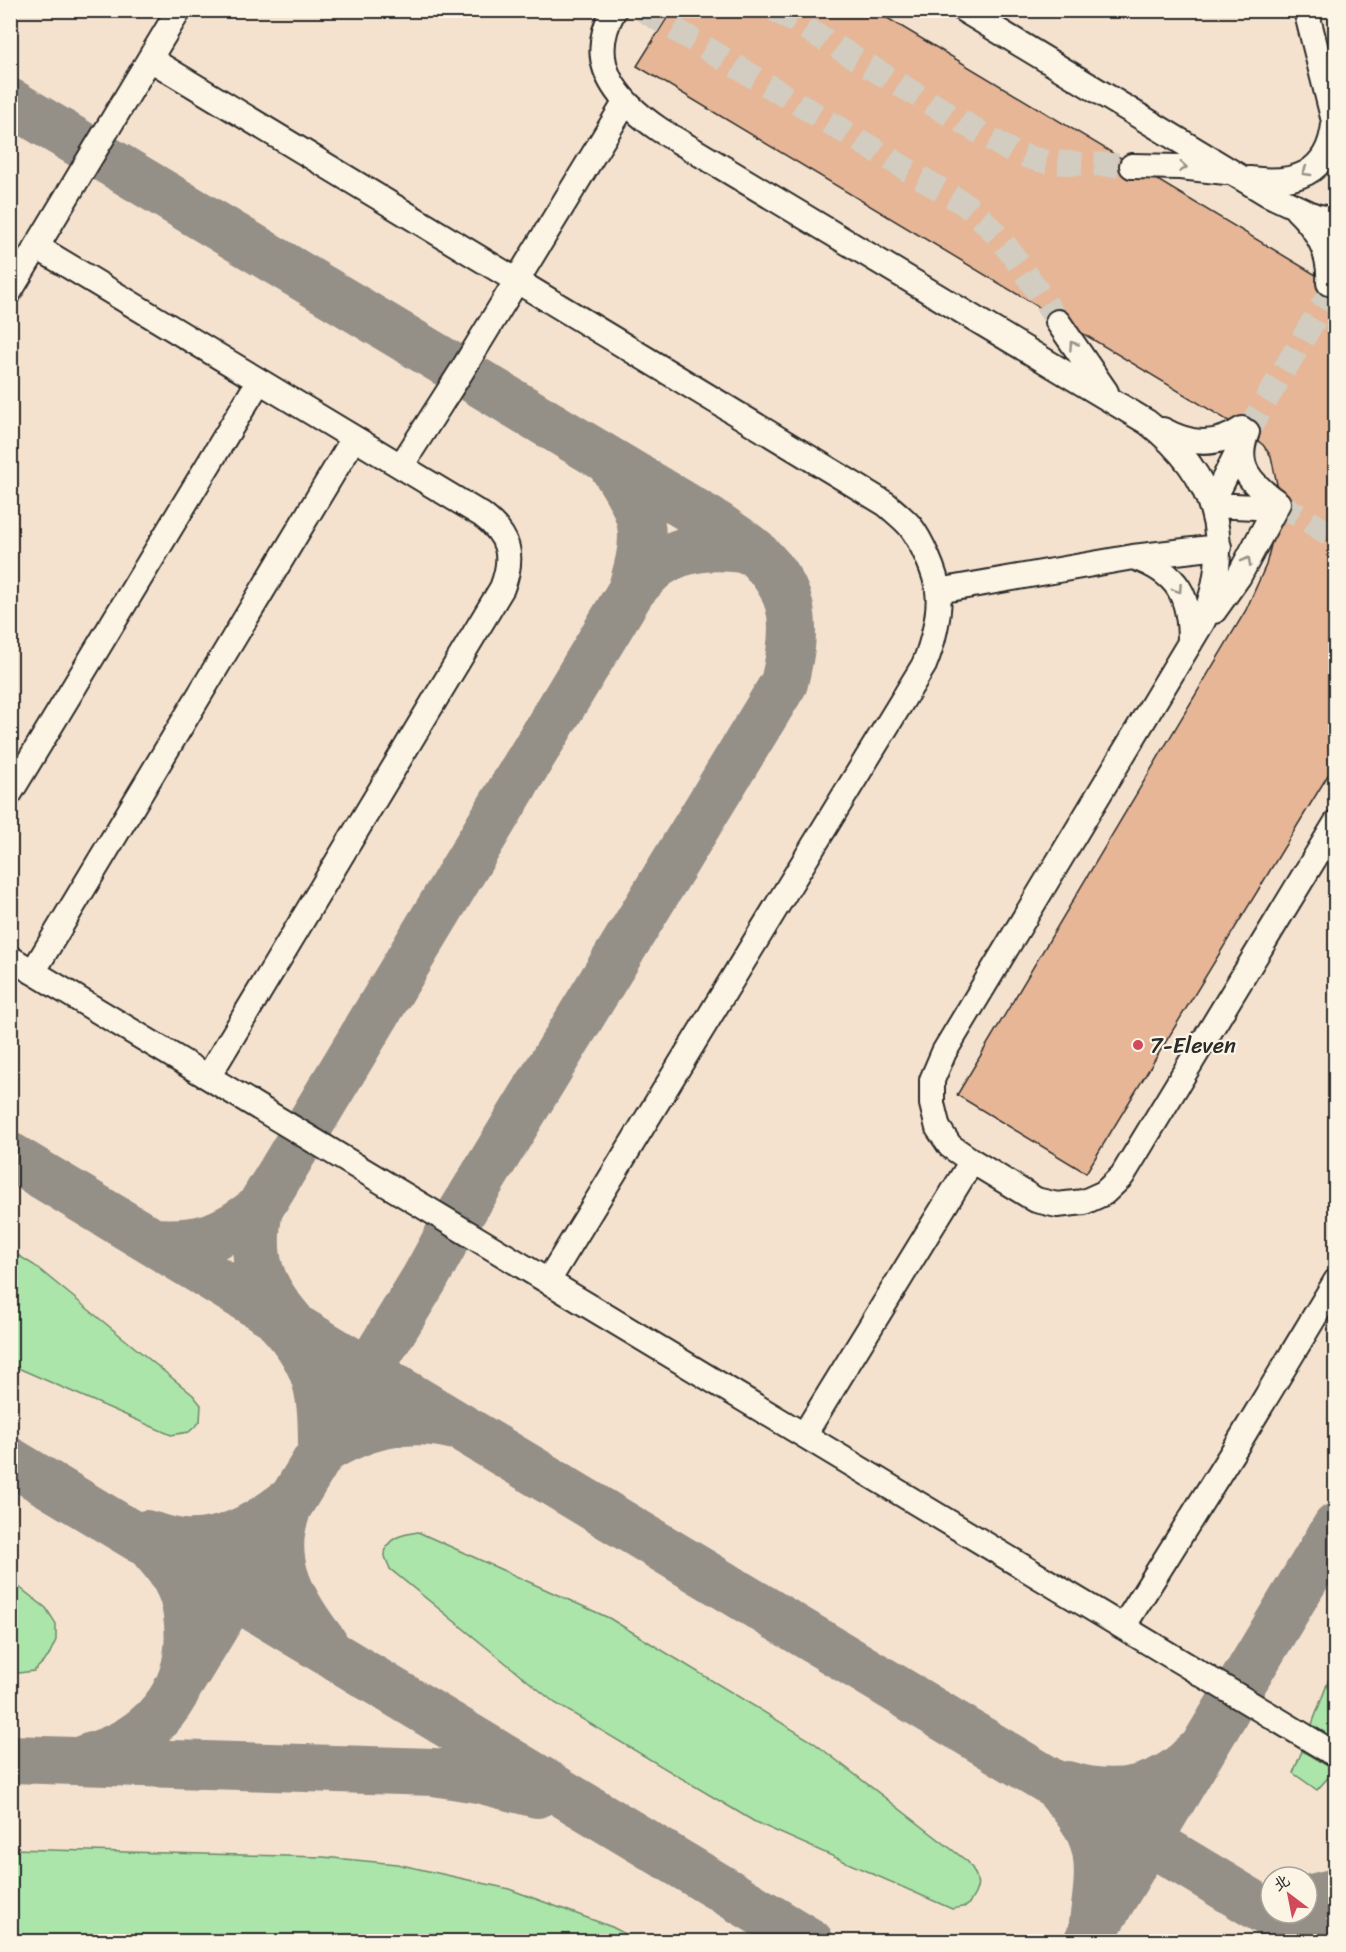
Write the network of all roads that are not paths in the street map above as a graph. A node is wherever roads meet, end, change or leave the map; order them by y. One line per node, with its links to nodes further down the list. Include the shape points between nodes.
1 (180, 10): 5 (lane)
2 (614, 10): 6 (lane, via 602,42 604,62 610,82)
3 (964, 10): 9 (lane)
4 (1306, 10): 7 (lane)
5 (150, 59): 12 (lane); 13 (lane)
6 (624, 103): 13 (lane); 18 (lane, via 660,130)
7 (1335, 127): 9 (lane, one-way to 9, via 1327,154 1302,175 1270,182)
8 (1132, 166): 9 (lane, one-way to 9, via 1180,166)
9 (1237, 175): 10 (lane)
10 (1293, 207): 11 (lane); 14 (lane, via 1323,244)
11 (1335, 220)
12 (37, 247): 15 (lane); 17 (lane)
13 (516, 280): 22 (lane); 27 (lane, via 886,504 918,538)
14 (1333, 285)
15 (10, 291)
16 (1058, 322): 18 (lane, one-way to 16)
17 (259, 381): 21 (lane); 29 (lane)
18 (1112, 401): 19 (lane)
19 (1147, 422): 20 (lane, via 1197,441 1217,442); 24 (lane, via 1180,452)
20 (1244, 435): 23 (lane, via 1242,456 1249,477 1257,488); 24 (lane)
21 (354, 438): 22 (lane); 32 (lane)
22 (401, 466): 33 (lane, via 492,523 506,544 508,572 498,596)
23 (1278, 502): 24 (lane, via 1256,507); 28 (lane, one-way to 23, via 1239,576)
24 (1211, 505): 25 (lane)
25 (1219, 547): 26 (lane); 28 (lane, via 1213,597)
26 (1133, 557): 27 (lane); 28 (lane, one-way to 28, via 1165,572 1183,593 1190,619)
27 (938, 591): 35 (lane, via 931,646 924,665)
28 (1190, 643): 34 (lane, via 944,1052 932,1080 938,1128 950,1146)
29 (10, 793)
30 (1335, 824): 34 (lane, via 1122,1176 1104,1192 1084,1202 1057,1205 1036,1200)
31 (10, 958): 32 (lane)
32 (33, 972): 33 (lane)
33 (208, 1077): 35 (lane)
34 (972, 1161): 37 (lane)
35 (548, 1281): 37 (lane)
36 (1335, 1281): 38 (lane)
37 (804, 1435): 38 (lane)
38 (1123, 1627): 39 (lane)
39 (1335, 1755)

